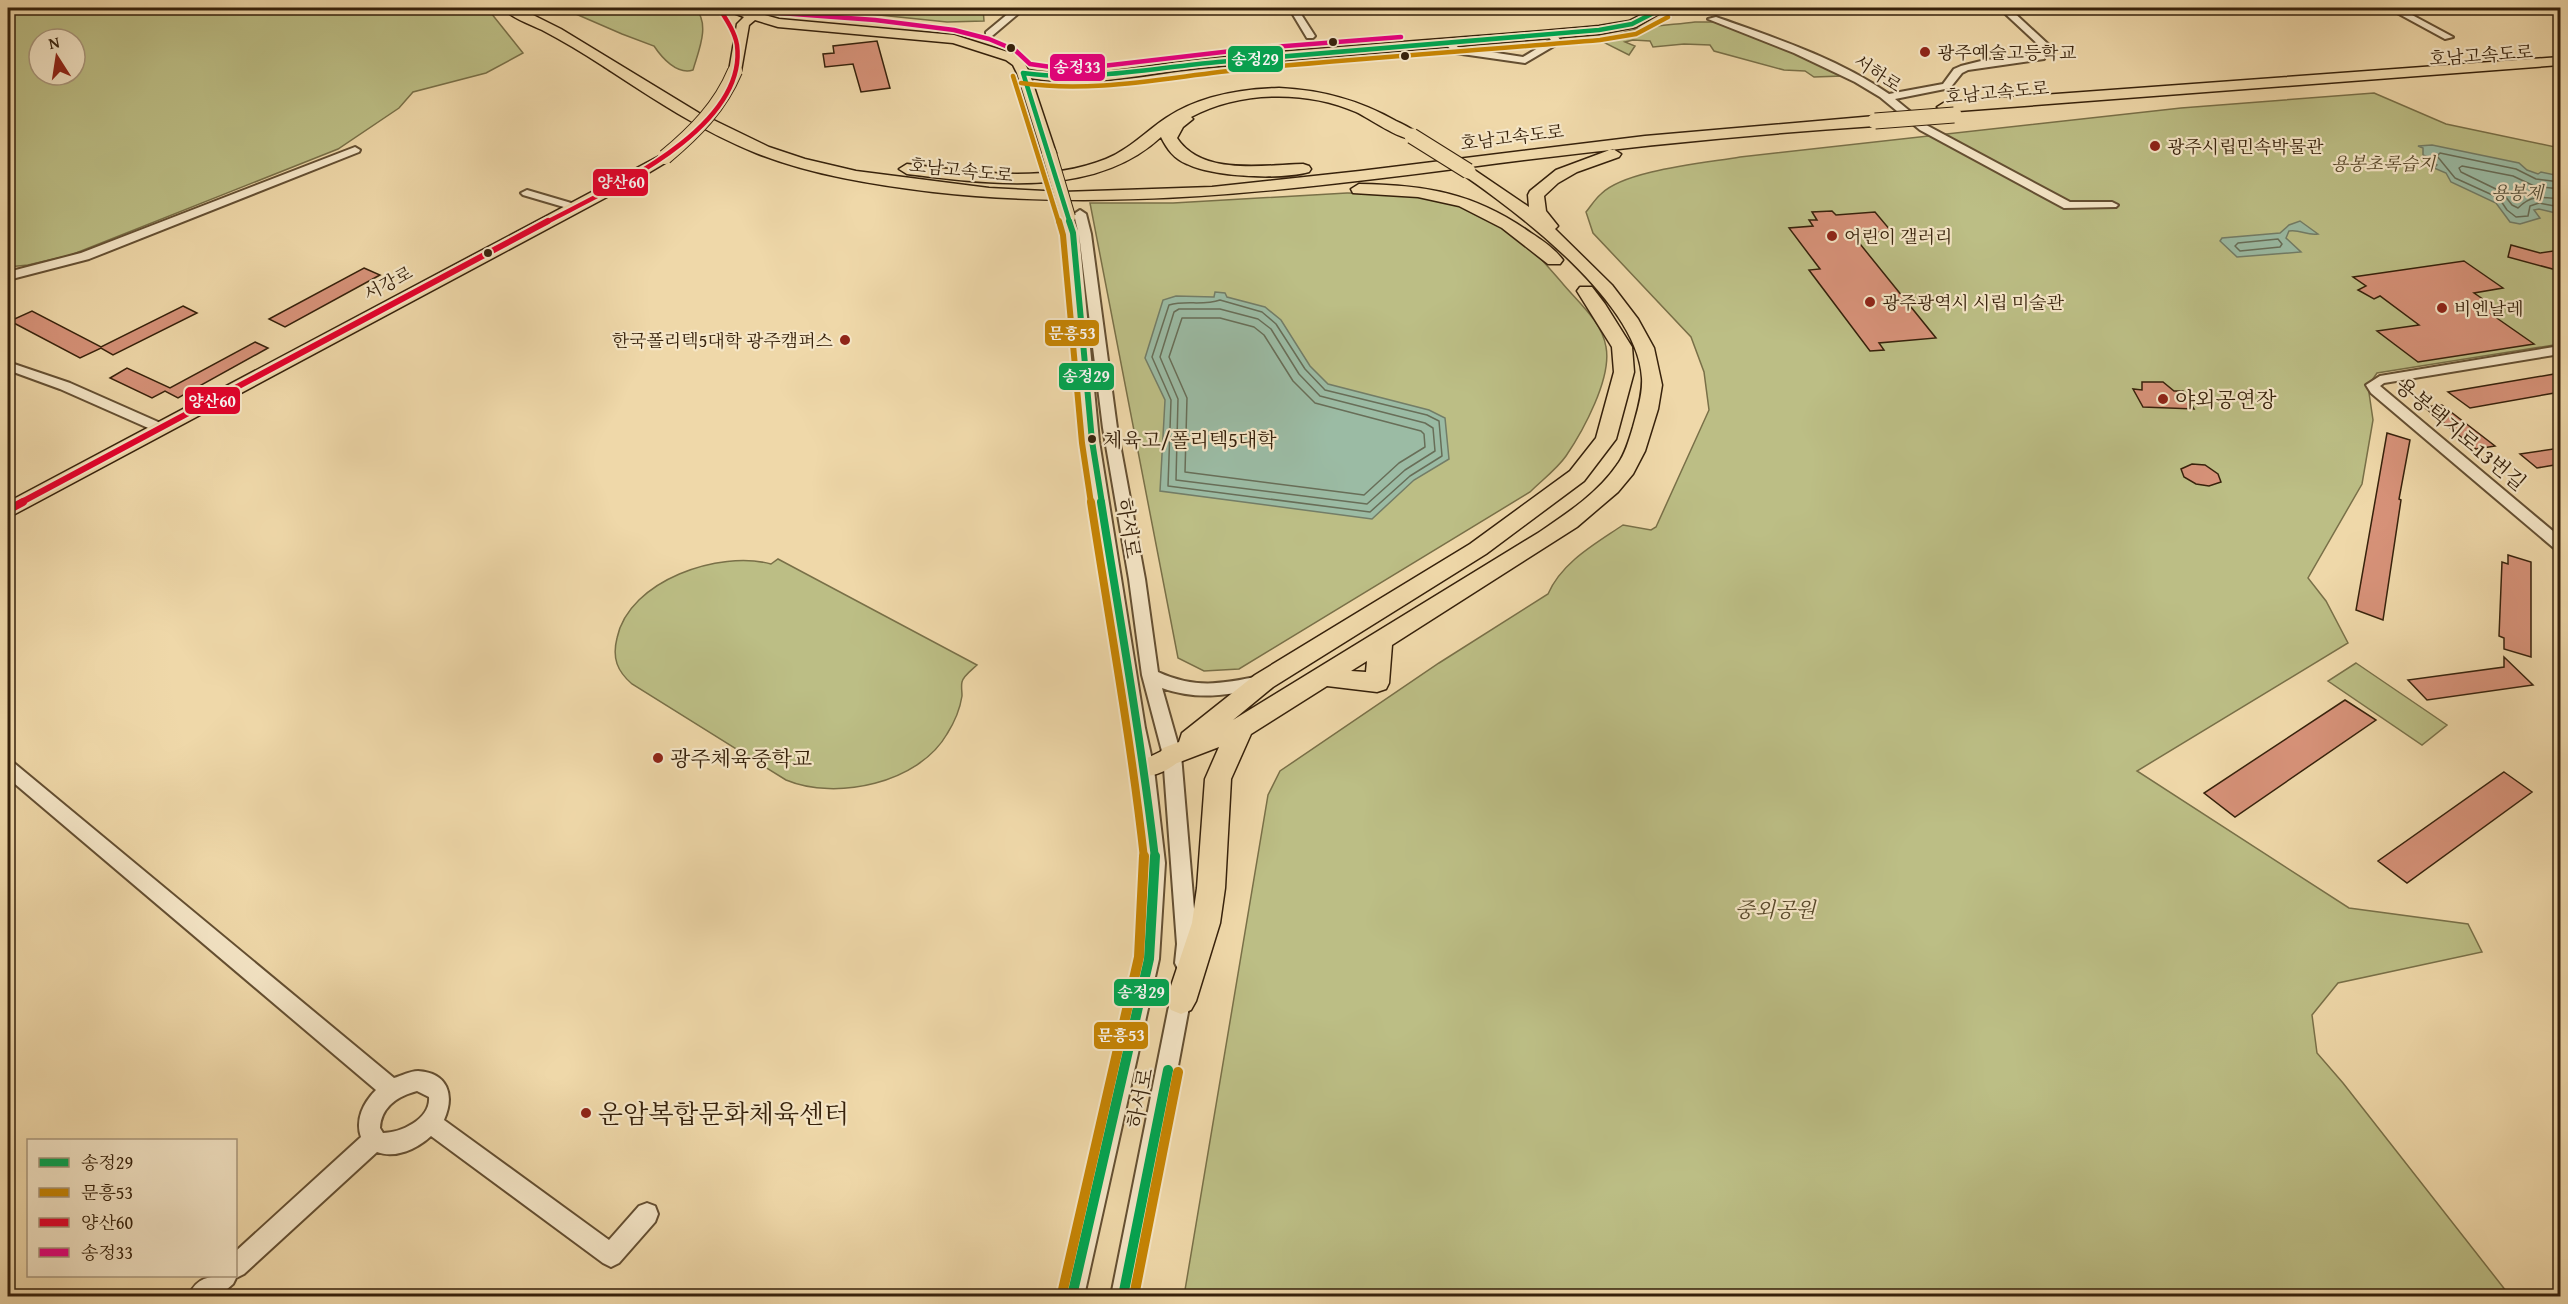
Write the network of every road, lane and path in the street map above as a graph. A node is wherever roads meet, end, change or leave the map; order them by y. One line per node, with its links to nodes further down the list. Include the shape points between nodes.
1 (509, 8): 34 (highway, 호남고속도로, via 582,47 716,130 763,150 829,170 931,188 1011,196 1138,198)
2 (533, 8): 29 (highway, 호남고속도로, via 669,90 739,128)
3 (719, 8): 18 (main road)
4 (727, 8): 10 (main road, 하서로)
5 (1020, 8): 13 (street)
6 (1293, 8): 15 (street)
7 (1663, 8): 14 (main road, via 1632,24)
8 (2004, 8): 24 (street, via 2046,47 2040,57 1977,64 1959,70 1946,86)
9 (2393, 8): 16 (street)
10 (753, 12): 12 (main road, 하서로); 18 (main road, 서강로, via 743,24); 22 (main road, 하서로, via 989,40 1021,53)
11 (1713, 20): 24 (street, 서하로, via 1803,51)
12 (778, 22): 18 (main road, via 748,33); 22 (main road, 하서로, via 954,39 1010,57)
13 (989, 34)
14 (1552, 34): 17 (main road); 17 (street, via 1556,41 1525,60 1455,50)
15 (1310, 36)
16 (2448, 37)
17 (1450, 44): 22 (main road, via 1201,64 1088,79)
18 (738, 46): 37 (main road, 서강로, bridge, via 735,71 708,118 665,157)
19 (2560, 61): 25 (highway, 호남고속도로)
20 (2560, 69): 23 (highway, 호남고속도로)
21 (2560, 74): 23 (highway)
22 (1029, 75): 38 (main road, 하서로, bridge, via 1046,115)
23 (2445, 78): 25 (highway, 호남고속도로)
24 (1888, 97): 36 (street, 서하로, via 1916,124 2068,206)
25 (1950, 111): 26 (highway, 호남고속도로, bridge)
26 (1872, 117): 27 (highway, 호남고속도로); 33 (highway, 호남고속도로, via 1658,129)
27 (1766, 129): 34 (highway, 호남고속도로, via 1650,138); 39 (highway, via 1628,149 1548,181 1536,195 1538,212)
28 (1407, 138): 32 (highway, via 1343,102 1276,93 1234,97 1192,109 1143,145 1079,173 1039,177 928,171); 33 (highway, via 1334,104 1286,97 1241,99 1211,107 1177,124 1169,138 1178,153 1213,168); 39 (highway, via 1462,172)
29 (772, 140): 30 (highway); 33 (highway, 호남고속도로, via 840,163 886,172 1028,188 1153,188)
30 (795, 145)
31 (355, 150): 40 (street, via 85,256)
32 (835, 155)
33 (1356, 168)
34 (1258, 188): 39 (highway, via 1391,189 1464,201 1507,222)
35 (527, 194): 37 (street)
36 (2112, 205)
37 (574, 207): 43 (main road, 서강로)
38 (1074, 215): 47 (street, 하서로, via 1085,234 1110,428); 53 (street, 하서로, via 1092,441)
39 (1574, 267): 46 (highway, via 1596,280 1626,317 1639,337 1653,378 1644,425 1628,467 1607,491 1571,520); 49 (highway, via 1622,347 1624,372 1606,439 1577,476 1478,549)
40 (8, 276)
41 (2560, 350): 45 (street, 용봉택지로13번길, via 2380,380 2373,385)
42 (8, 366): 43 (street, via 65,386)
43 (160, 428): 44 (main road, 서강로)
44 (8, 510)
45 (2560, 545)
46 (1380, 642): 48 (highway); 48 (highway, via 1377,683)
47 (1150, 675): 49 (street, via 1173,687 1196,692); 51 (street, 하서로)
48 (1323, 676): 50 (highway)
49 (1264, 681): 51 (highway)
50 (1241, 727): 51 (highway); 54 (highway, via 1218,779 1208,911)
51 (1172, 755): 53 (main road); 54 (street, 하서로, via 1187,944)
52 (8, 768): 55 (street)
53 (1145, 770): 62 (street, 하서로, via 1156,863 1149,959)
54 (1181, 1001): 63 (street, 하서로)
55 (392, 1090): 56 (street, via 417,1081 436,1088 440,1106); 57 (street, via 369,1119)
56 (431, 1123): 57 (street, via 403,1143); 58 (street, via 611,1255)
57 (375, 1139): 59 (street)
58 (647, 1214)
59 (237, 1265)
60 (223, 1277): 61 (street)
61 (201, 1296)
62 (1072, 1296)
63 (1123, 1296)

